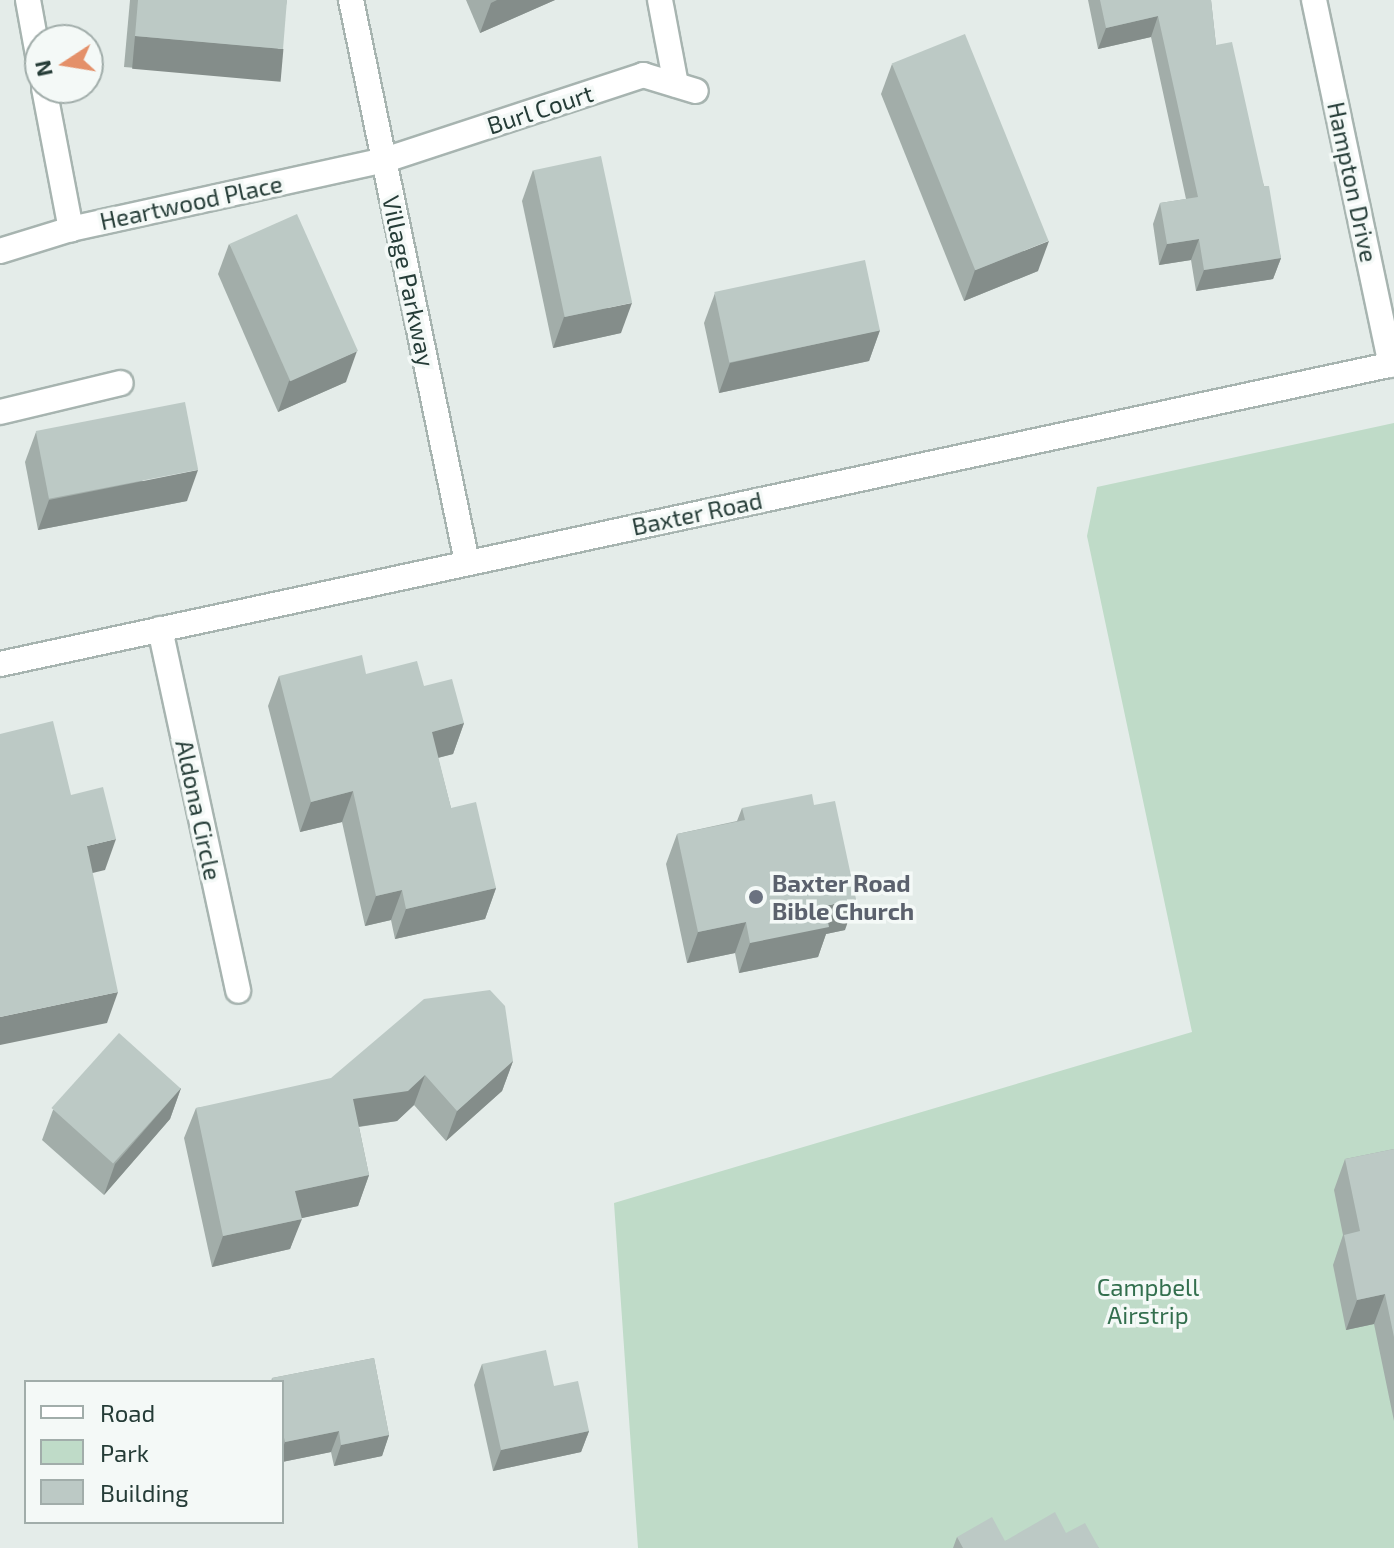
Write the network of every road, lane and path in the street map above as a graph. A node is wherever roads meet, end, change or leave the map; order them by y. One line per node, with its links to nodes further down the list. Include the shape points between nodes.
1 (28, 0): 5 (street)
2 (351, 0): 7 (street, Village Parkway)
3 (660, 0): 7 (street, Burl Court, via 686,88 643,75)
4 (1314, 0): 10 (street, Hampton Drive)
5 (32, 24)
6 (47, 104): 8 (street)
7 (385, 160): 8 (street, Heartwood Place); 13 (street, Village Parkway)
8 (71, 229): 9 (street, Heartwood Place)
9 (0, 251)
10 (1393, 364): 13 (street, Baxter Road)
11 (121, 383): 12 (street)
12 (0, 412)
13 (467, 562): 14 (street, Baxter Road)
14 (160, 629): 15 (street, Baxter Road); 16 (street, Aldona Circle)
15 (0, 664)
16 (238, 991)

